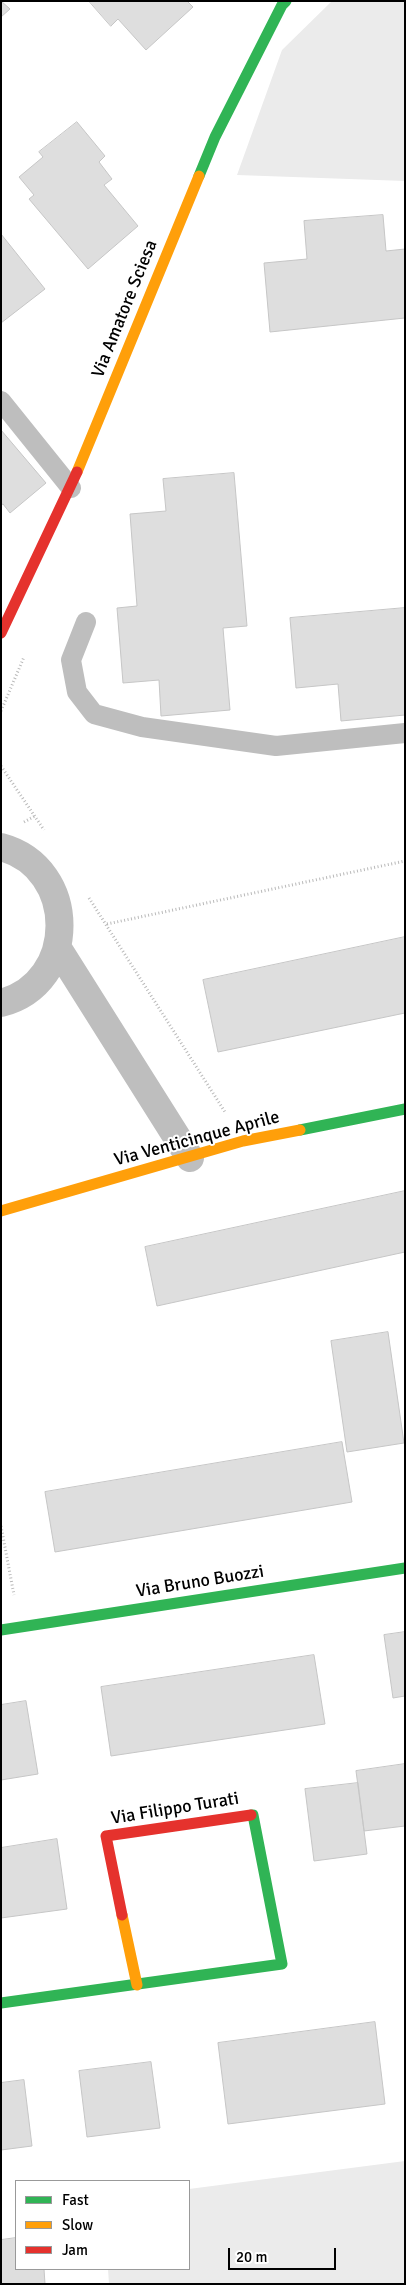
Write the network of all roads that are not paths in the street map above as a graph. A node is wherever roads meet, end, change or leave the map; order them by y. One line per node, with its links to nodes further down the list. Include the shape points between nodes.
1 (286, 1): 3 (street, Via Amatore Sciesa, via 215,137)
2 (1, 401): 3 (lane)
3 (70, 488): 5 (street, Via Amatore Sciesa)
4 (86, 622): 6 (lane, via 71,660 76,692 94,714 142,727 276,746)
5 (1, 633)
6 (405, 733)
7 (1, 847): 8 (street, via 35,864 52,886 60,911)
8 (57, 947): 9 (street, via 51,964 35,986); 11 (street)
9 (1, 1003)
10 (405, 1109): 11 (street, Via Venticinque Aprile, via 243,1142)
11 (190, 1158): 12 (street, Via Venticinque Aprile)
12 (1, 1211)
13 (405, 1568): 14 (street, Via Bruno Buozzi)
14 (1, 1630)
15 (137, 1986): 15 (street, Via Filippo Turati, via 282,1964 253,1815 106,1836); 16 (street, Via Filippo Turati)
16 (1, 2003)

